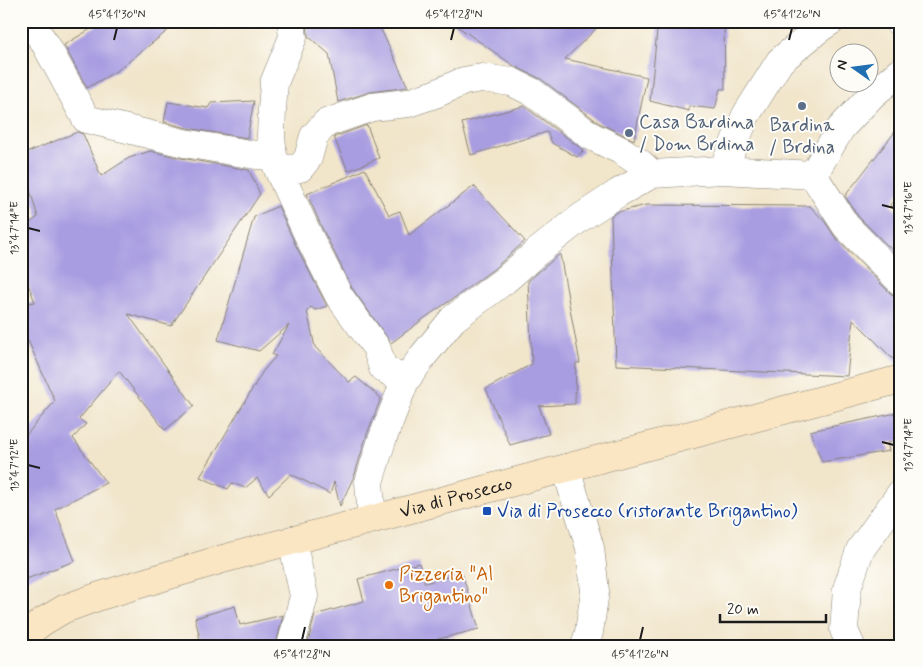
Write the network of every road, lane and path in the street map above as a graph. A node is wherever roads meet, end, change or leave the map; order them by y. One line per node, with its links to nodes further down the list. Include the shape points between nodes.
1 (29, 21): 5 (street, via 86,119)
2 (291, 21): 5 (street, via 293,37 274,83 270,136)
3 (831, 21): 6 (street, via 780,61 746,115)
4 (901, 71): 8 (street, via 873,94 841,128)
5 (276, 163): 7 (street, via 300,168 308,158 314,136 326,124 372,107 408,103 464,81 482,78 512,82 532,92 591,136 622,151); 11 (street, via 339,296 376,347 383,368)
6 (723, 170): 7 (street); 8 (street)
7 (652, 174): 11 (street, via 580,218 453,319)
8 (813, 175): 9 (street, via 846,226)
9 (901, 282)
10 (901, 379): 12 (main road, Via di Prosecco)
11 (405, 380): 14 (street, via 369,482)
12 (566, 468): 14 (main road, Via di Prosecco); 18 (street, via 590,548 595,591)
13 (901, 493): 19 (street, via 857,558 847,589 844,630)
14 (372, 519): 15 (main road, Via di Prosecco)
15 (292, 540): 16 (main road, Via di Prosecco, via 64,609); 17 (street, via 304,596)
16 (21, 640)
17 (291, 646)
18 (585, 646)
19 (850, 646)

